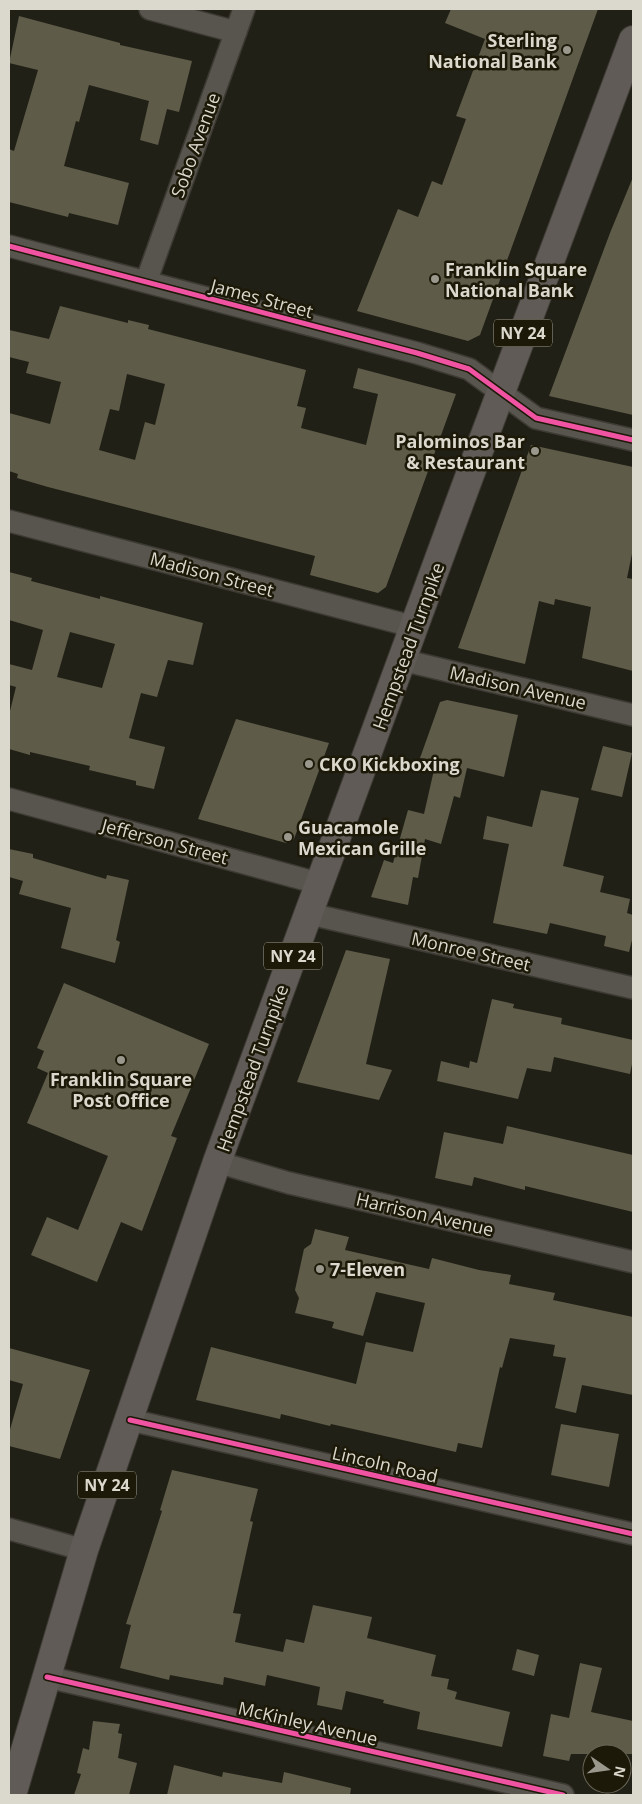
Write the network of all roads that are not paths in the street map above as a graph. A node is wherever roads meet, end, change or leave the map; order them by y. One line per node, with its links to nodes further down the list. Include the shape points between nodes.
1 (150, 9): 3 (street)
2 (244, 9): 3 (street, Sobo Avenue)
3 (236, 32): 6 (street, Sobo Avenue)
4 (633, 40): 7 (main road, Hempstead Turnpike / NY 24)
5 (9, 246): 6 (street, James Street)
6 (146, 282): 7 (street, James Street, via 426,355 469,369)
7 (501, 391): 8 (street, James Street, via 536,418); 10 (main road, Hempstead Turnpike / NY 24)
8 (633, 440)
9 (9, 522): 10 (street, Madison Street)
10 (415, 627): 11 (main road, Hempstead Turnpike / NY 24)
11 (402, 660): 12 (street, Madison Avenue); 14 (main road, Hempstead Turnpike / NY 24)
12 (633, 715)
13 (9, 799): 14 (street, Jefferson Street)
14 (320, 884): 15 (main road, Hempstead Turnpike / NY 24)
15 (310, 914): 16 (street, Monroe Street); 17 (main road, Hempstead Turnpike / NY 24)
16 (633, 988)
17 (218, 1162): 18 (street, Harrison Avenue, via 289,1183); 19 (main road, Hempstead Turnpike / NY 24)
18 (633, 1262)
19 (130, 1420): 21 (street, Lincoln Road); 22 (main road, Hempstead Turnpike / NY 24)
20 (9, 1529): 22 (street)
21 (633, 1534)
22 (84, 1550): 23 (main road, Hempstead Turnpike / NY 24)
23 (47, 1677): 24 (main road, Hempstead Turnpike / NY 24); 25 (street, McKinley Avenue)
24 (12, 1795)
25 (563, 1795)

